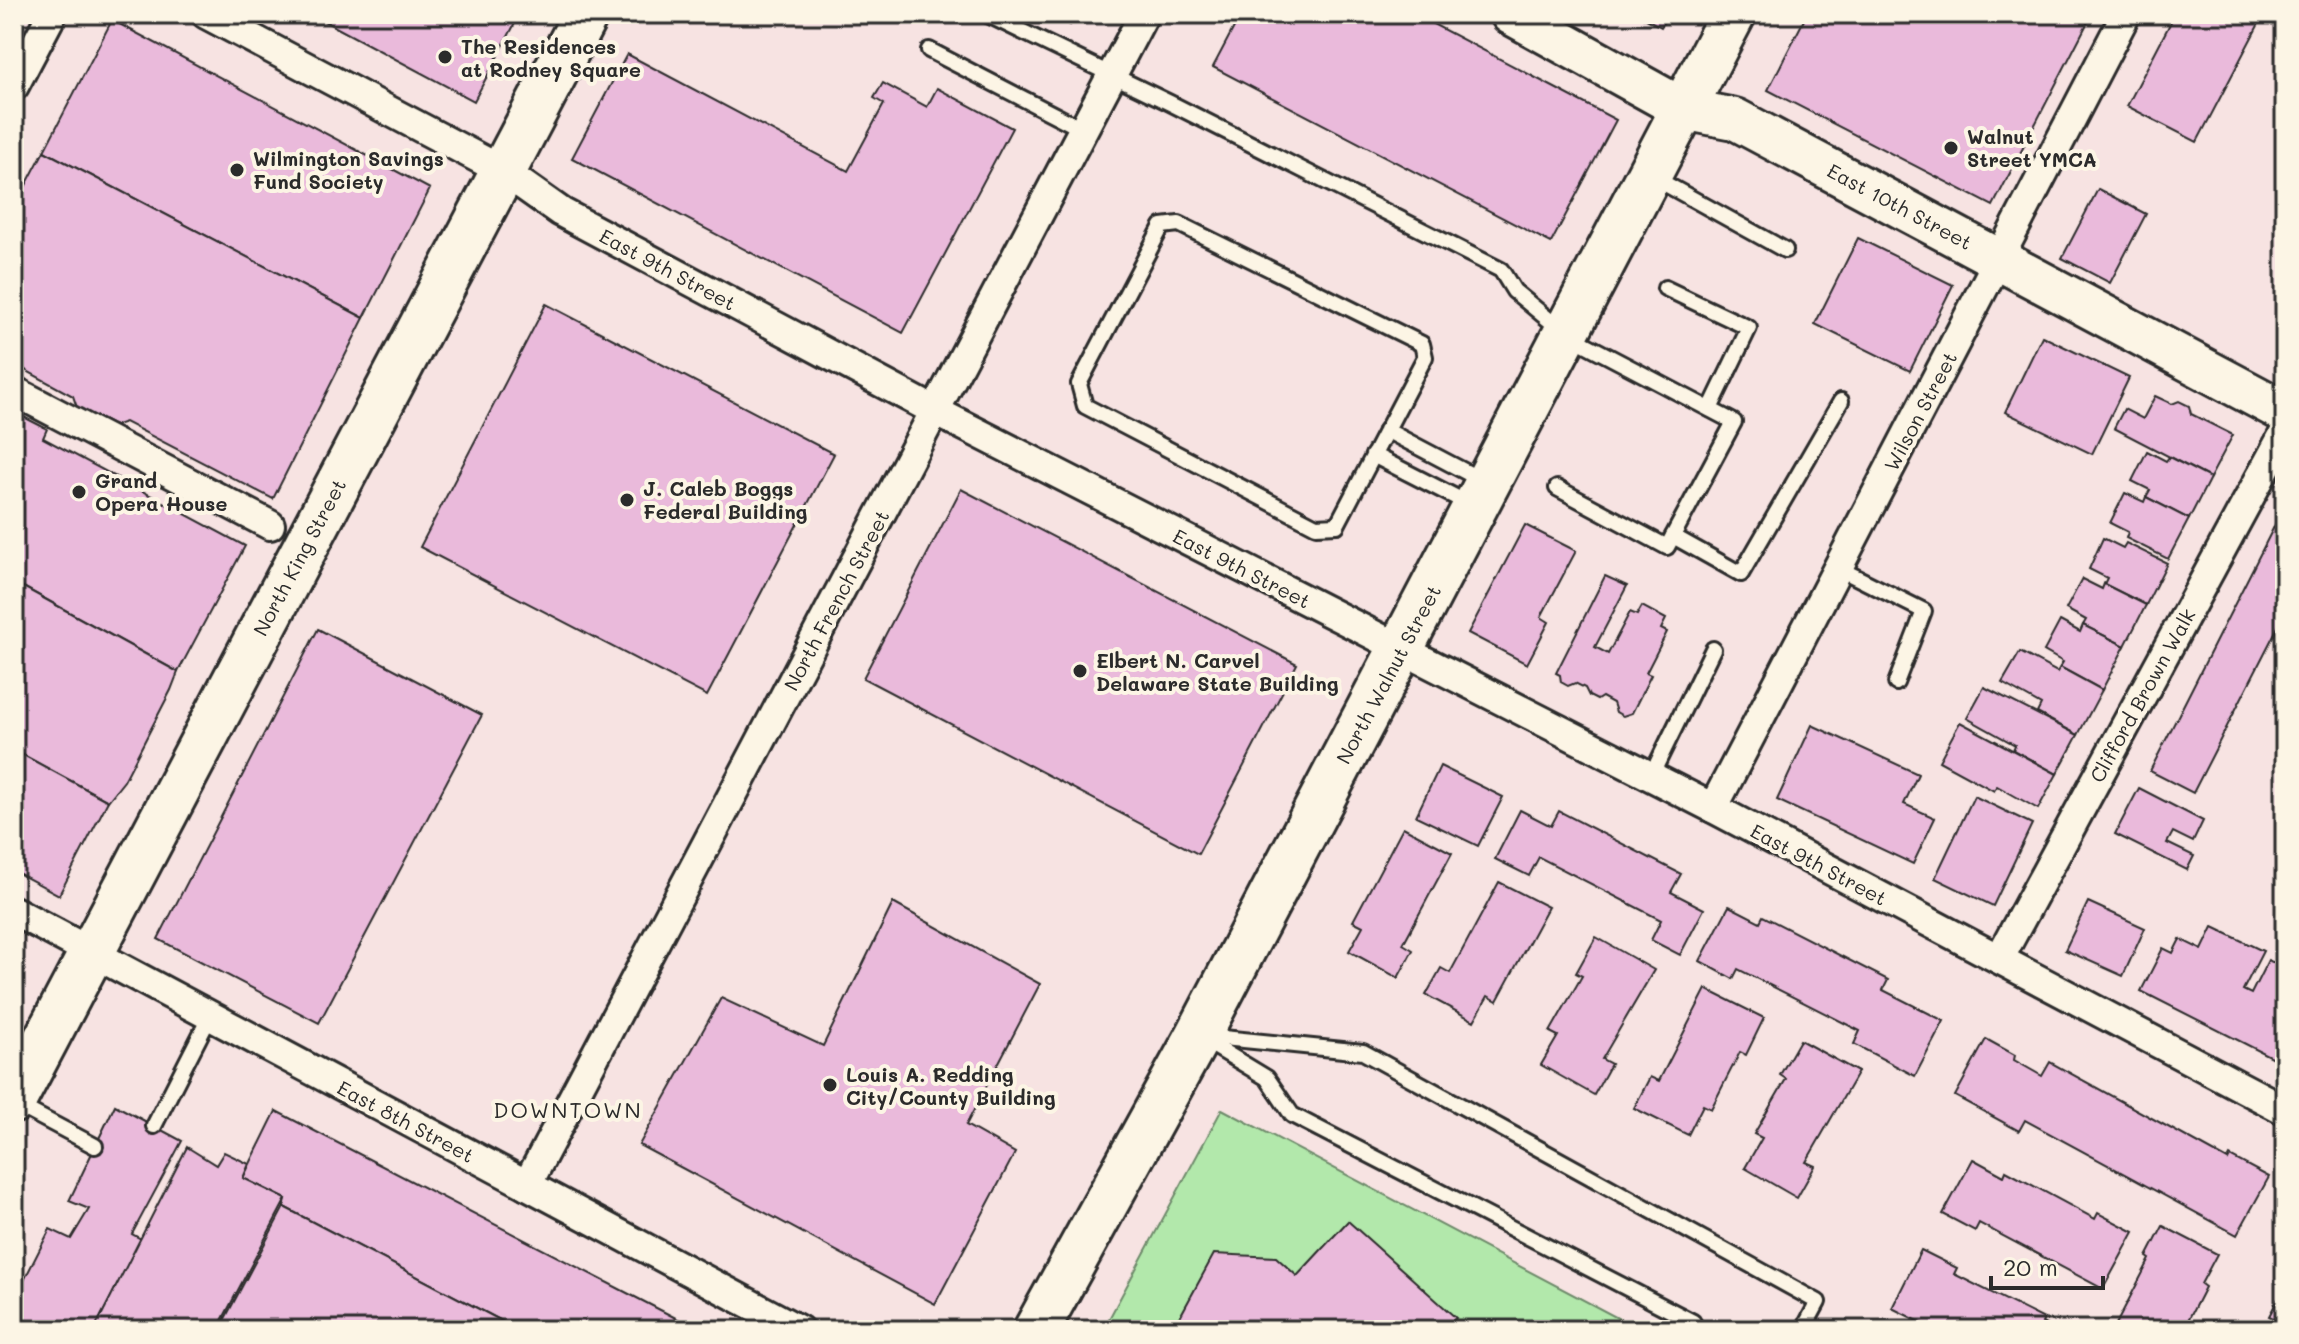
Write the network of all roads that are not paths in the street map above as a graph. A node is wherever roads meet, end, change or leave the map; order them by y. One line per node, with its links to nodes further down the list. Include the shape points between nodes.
1 (52, 14): 11 (street)
2 (206, 14): 14 (street, East 9th Street)
3 (586, 14): 14 (main road, North King Street)
4 (986, 14): 10 (lane)
5 (1144, 14): 10 (street, North French Street)
6 (1511, 14): 12 (street, East 10th Street)
7 (1733, 14): 12 (main road, North Walnut Street)
8 (2126, 14): 17 (street, Wilson Street)
9 (929, 50): 13 (lane)
10 (1112, 76): 13 (street, North French Street); 19 (lane, via 1501,270 1514,291)
11 (14, 86)
12 (1683, 109): 15 (main road, North Walnut Street); 17 (street, East 10th Street, via 1735,119)
13 (1084, 130): 23 (street, North French Street)
14 (503, 171): 23 (street, East 9th Street, via 561,212); 39 (main road, North King Street)
15 (1649, 175): 16 (lane); 19 (main road, North Walnut Street)
16 (1785, 250)
17 (2000, 258): 24 (street, East 10th Street); 32 (street, Wilson Street)
18 (1665, 288): 22 (lane, via 1749,328)
19 (1566, 334): 22 (lane); 29 (main road, North Walnut Street)
20 (14, 391): 30 (street)
21 (1841, 401): 31 (lane, via 1741,574)
22 (1710, 409): 31 (lane, via 1734,422)
23 (935, 411): 33 (street, East 9th Street); 47 (street, North French Street)
24 (2285, 412)
25 (1386, 430): 27 (lane); 27 (lane, via 1425,357 1422,344 1179,224 1162,226 1079,384 1085,406 1316,526 1337,525); 29 (lane)
26 (2285, 432): 40 (street, Clifford Brown Walk)
27 (1373, 455): 29 (lane)
28 (1557, 488): 31 (lane, via 1667,547)
29 (1481, 495): 33 (main road, North Walnut Street)
30 (270, 525)
31 (1673, 536)
32 (1838, 568): 35 (lane, via 1924,611); 37 (street, Wilson Street)
33 (1401, 649): 36 (street, East 9th Street); 42 (main road, North Walnut Street)
34 (1713, 649): 36 (lane)
35 (1896, 683)
36 (1651, 776): 37 (street, East 9th Street)
37 (1713, 808): 40 (street, East 9th Street)
38 (14, 911): 39 (street, East 8th Street)
39 (90, 952): 41 (street, East 8th Street); 43 (main road, North King Street)
40 (1999, 959): 44 (street, East 9th Street)
41 (210, 1016): 45 (lane); 47 (street, East 8th Street)
42 (1198, 1036): 49 (main road, North Walnut Street); 50 (lane, via 1267,1078 1292,1115 1693,1322); 51 (lane, via 1363,1052 1818,1302)
43 (14, 1101): 46 (lane)
44 (2285, 1110)
45 (154, 1126)
46 (95, 1146)
47 (527, 1185): 48 (street, East 8th Street)
48 (799, 1330)
49 (1036, 1330)
50 (1689, 1330)
51 (1803, 1330)

